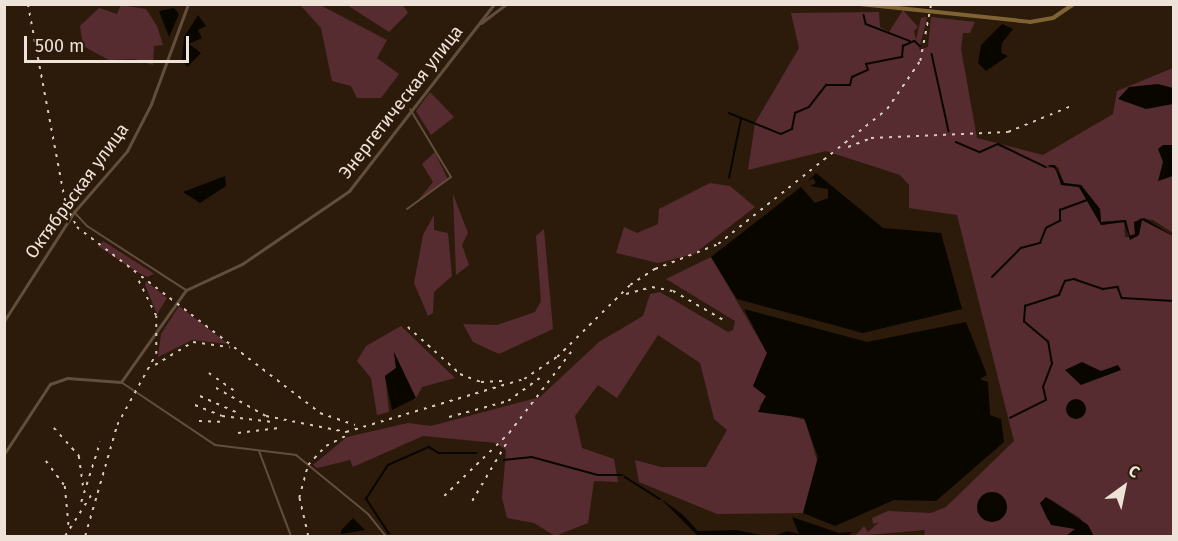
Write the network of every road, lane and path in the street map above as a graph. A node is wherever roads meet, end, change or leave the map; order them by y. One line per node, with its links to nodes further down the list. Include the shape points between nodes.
1 (188, 4): 9 (street, Октябрьская улица, via 145,118 122,159)
2 (494, 4): 6 (street)
3 (506, 4): 6 (street)
4 (860, 4): 5 (main road, via 1038,22)
5 (1074, 4)
6 (477, 26): 7 (street, Энергетическая улица, via 452,52)
7 (410, 109): 8 (street, via 451,177); 10 (street, Энергетическая улица, via 342,197 242,264)
8 (407, 209)
9 (74, 212): 10 (street, via 95,231); 11 (street, Октябрьская улица)
10 (186, 290): 12 (street)
11 (4, 321)
12 (121, 382): 13 (street, via 215,445); 14 (street, via 67,378 50,384)
13 (259, 451): 15 (street); 16 (street, via 296,455 368,514)
14 (4, 454)
15 (291, 537)
16 (386, 537)

